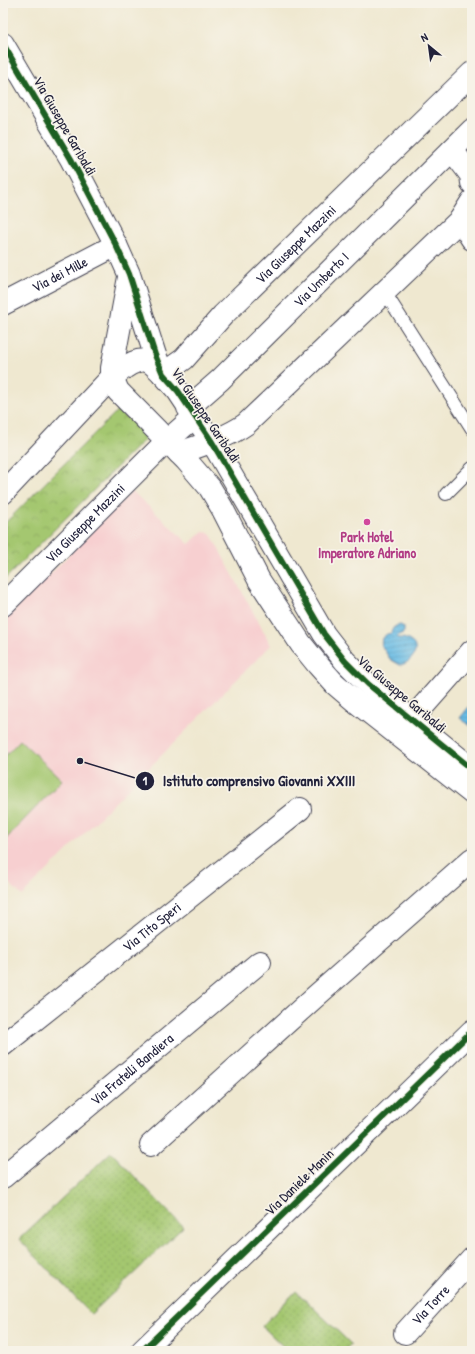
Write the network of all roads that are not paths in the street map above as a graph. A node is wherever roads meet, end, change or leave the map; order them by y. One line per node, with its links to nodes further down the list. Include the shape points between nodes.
1 (3, 44): 2 (street, Via Giuseppe Garibaldi)
2 (9, 67): 10 (street, Via Giuseppe Garibaldi, via 71,159)
3 (472, 73): 14 (street, Via Giuseppe Mazzini, via 223,315 184,359)
4 (472, 130): 5 (street, Via Umberto I)
5 (452, 150): 6 (street, via 471,175); 16 (street, Via Umberto I, via 220,380)
6 (472, 183)
7 (472, 201): 8 (street)
8 (460, 220): 9 (street); 12 (street)
9 (472, 239)
10 (116, 245): 11 (street, Via Giuseppe Garibaldi); 13 (street, Via dei Mille)
11 (129, 274): 14 (street, Via Giuseppe Garibaldi); 15 (street)
12 (384, 291): 17 (lane); 18 (street, via 246,424)
13 (3, 304)
14 (163, 374): 15 (street, via 150,362 139,360); 16 (street, Via Giuseppe Garibaldi)
15 (112, 377): 19 (street, via 122,396); 21 (street)
16 (191, 412): 18 (street, Via Giuseppe Garibaldi); 19 (street, Via Giuseppe Mazzini)
17 (472, 429)
18 (212, 442): 19 (street); 25 (street, Via Giuseppe Garibaldi, via 324,634 354,672)
19 (173, 447): 23 (street, Via Giuseppe Mazzini); 27 (street, via 210,488 259,580 318,665 355,702)
20 (472, 468): 22 (lane)
21 (3, 493)
22 (446, 494)
23 (3, 605)
24 (472, 651): 25 (street)
25 (411, 720): 26 (street, Via Giuseppe Garibaldi)
26 (472, 769)
27 (472, 793)
28 (300, 809): 32 (street, Via Tito Speri)
29 (472, 859): 33 (street)
30 (260, 962): 34 (street, Via Fratelli Bandiera)
31 (472, 1030): 37 (street, Via Daniele Manin)
32 (3, 1045)
33 (151, 1146)
34 (3, 1177)
35 (472, 1259): 36 (street, Via Torre)
36 (405, 1333)
37 (142, 1351)

